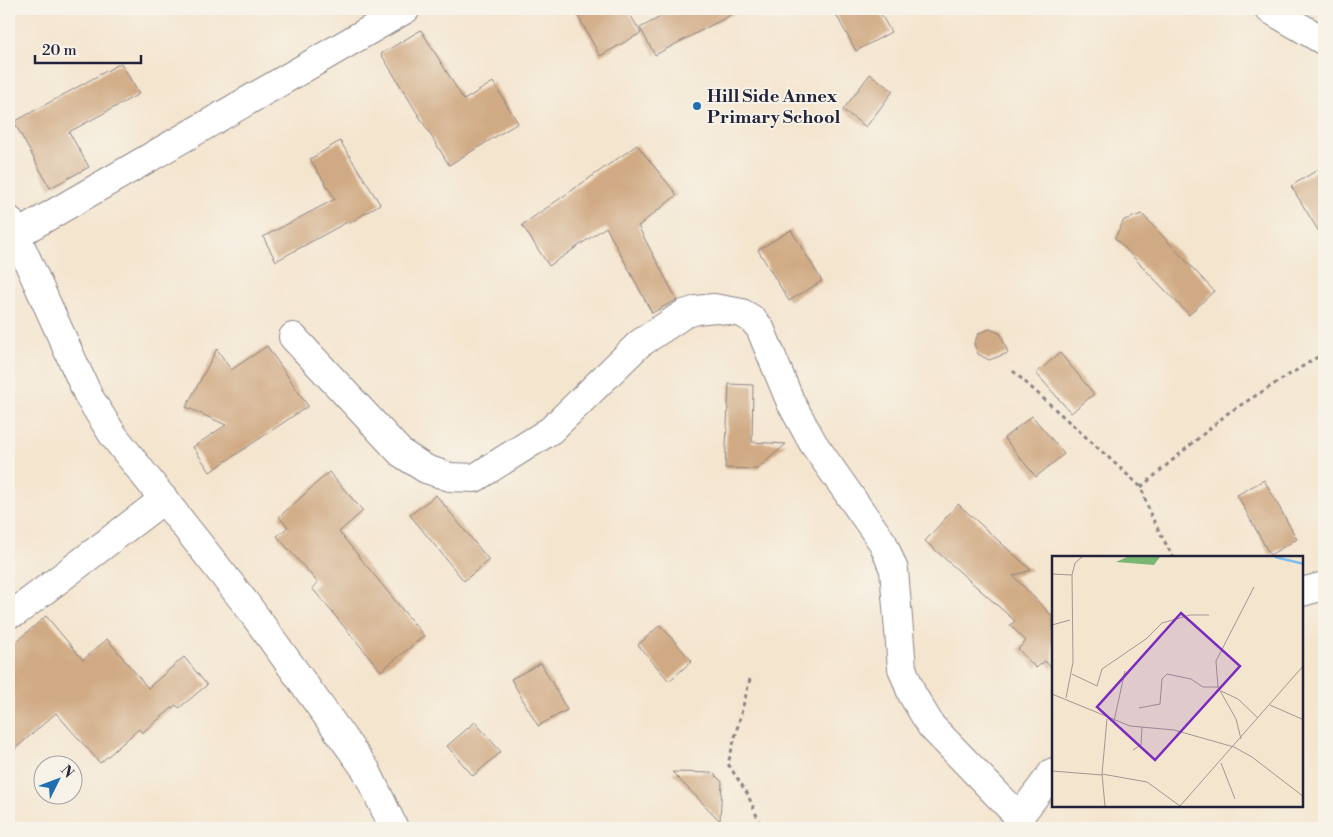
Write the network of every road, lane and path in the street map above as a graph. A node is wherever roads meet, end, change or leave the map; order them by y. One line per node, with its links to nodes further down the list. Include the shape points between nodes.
1 (406, 9): 4 (street)
2 (1269, 9): 3 (street)
3 (1324, 41)
4 (12, 228): 9 (street, via 89,397 113,435)
5 (293, 337): 16 (street, via 401,453 426,469 450,477 475,478 551,430 639,344 684,314 714,308 742,313 752,319 760,328 790,403 813,443 882,543 894,570 902,668 912,694 931,726)
6 (1324, 352): 8 (path, via 1228,413)
7 (1013, 371): 8 (path)
8 (1141, 487): 10 (path, via 1151,516)
9 (164, 499): 13 (street, via 16,612); 17 (street, via 247,605 366,770)
10 (1172, 556)
11 (1324, 586): 12 (street)
12 (1303, 592)
13 (9, 613)
14 (750, 679): 18 (path, via 728,764 747,793)
15 (1052, 773): 16 (street)
16 (1018, 823)
17 (394, 828)
18 (762, 828)

